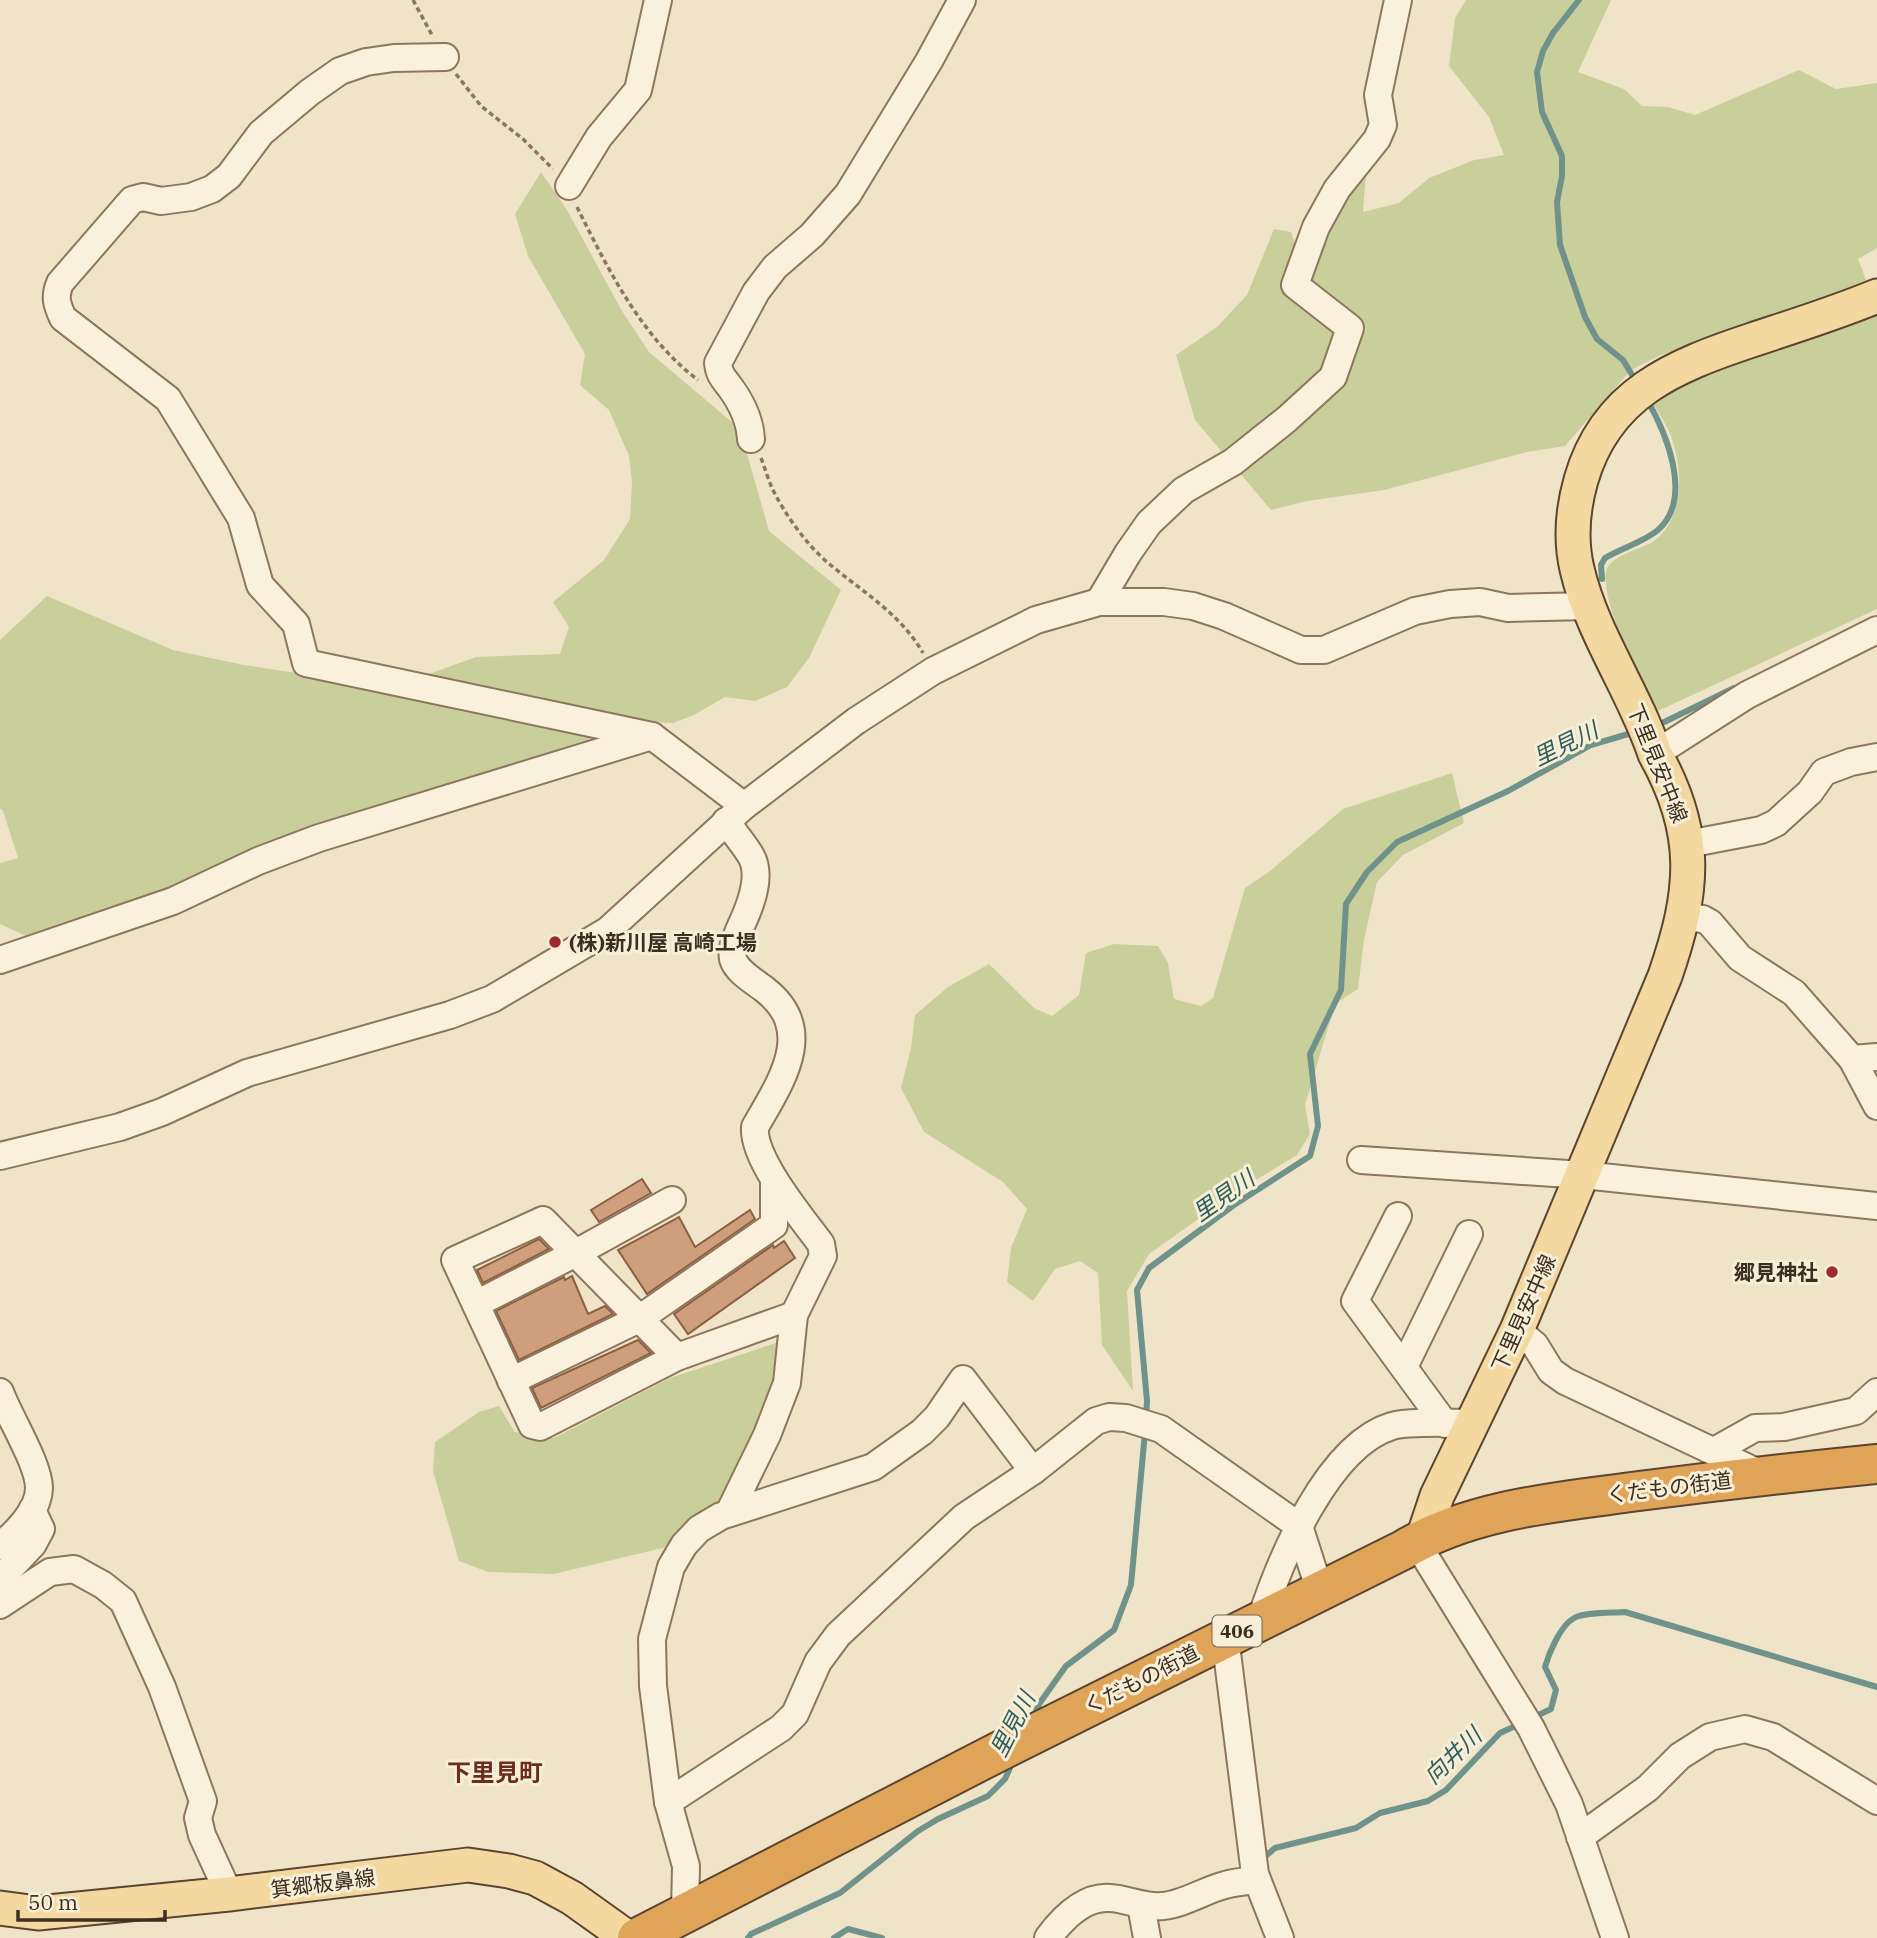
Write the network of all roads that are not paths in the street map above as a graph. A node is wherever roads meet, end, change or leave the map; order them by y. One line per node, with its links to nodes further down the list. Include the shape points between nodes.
1 (659, 0): 5 (street, via 638,90 599,137)
2 (962, 0): 7 (street, via 848,194 812,235 775,267 756,292 718,363 719,374 750,423)
3 (1398, 0): 8 (street, via 1378,95 1383,125 1337,189 1316,228 1295,285 1350,328 1333,377 1233,462 1184,490 1149,523)
4 (445, 58): 11 (street, via 394,58 340,71 261,133 229,176 212,189 191,197 132,200 60,283 57,305 63,318 168,399 241,518 260,585 296,624 306,663)
5 (569, 186)
6 (1877, 296): 9 (main road, 下里見安中線, via 1698,358 1635,394 1612,417 1596,442 1575,502 1577,568)
7 (751, 439)
8 (1099, 602): 9 (street, via 1193,606 1313,652 1415,611 1450,604); 14 (street, via 1037,620 933,671 856,721)
9 (1589, 606): 12 (main road, 下里見安中線)
10 (1877, 630): 12 (street)
11 (652, 736): 14 (street); 17 (street, via 319,838 173,901)
12 (1650, 740): 15 (main road, 下里見安中線, via 1679,805)
13 (1877, 757): 15 (street, via 1824,772 1810,792 1776,823 1761,830)
14 (735, 814): 20 (street, via 607,931 492,999 247,1073 120,1127); 23 (street, via 753,859 755,889 733,945 733,960 771,994 792,1028 786,1072 754,1135)
15 (1688, 844): 16 (main road, 下里見安中線)
16 (1683, 917): 18 (street, via 1710,923 1740,958 1794,993); 22 (main road, 下里見安中線, via 1665,976)
17 (0, 960)
18 (1864, 1058): 19 (street)
19 (1877, 1106)
20 (0, 1156)
21 (1361, 1160): 22 (street)
22 (1583, 1175): 25 (street); 32 (main road, 下里見安中線)
23 (774, 1179): 30 (street, via 821,1244 823,1256); 31 (street, via 774,1225)
24 (672, 1200): 28 (street)
25 (1877, 1206)
26 (1398, 1216): 34 (street, via 1355,1301)
27 (1469, 1234): 34 (street)
28 (576, 1253): 29 (street); 29 (street, via 543,1220 455,1260); 31 (street)
29 (475, 1304): 35 (street)
30 (794, 1315): 33 (street); 44 (street, via 787,1383)
31 (639, 1319): 33 (street); 35 (street)
32 (1517, 1330): 38 (main road, 下里見安中線); 39 (street, via 1565,1381)
33 (677, 1357): 35 (street, via 540,1427 532,1424)
34 (1404, 1367): 38 (street)
35 (511, 1381)
36 (0, 1392): 43 (street, via 37,1475 39,1490)
37 (1877, 1392): 39 (street, via 1856,1411 1784,1427 1755,1428)
38 (1459, 1423): 45 (street, via 1392,1425 1357,1444); 46 (main road, 下里見安中線)
39 (1714, 1451): 42 (street)
40 (1877, 1464): 42 (highway, くだもの街道 / 406)
41 (1033, 1471): 44 (street, via 963,1379 922,1432 873,1467); 45 (street, via 1096,1421 1126,1419 1161,1429); 54 (street, via 964,1517 838,1635 818,1662 794,1714 781,1728)
42 (1763, 1475): 46 (highway, くだもの街道 / 406, via 1546,1503 1461,1523)
43 (32, 1510): 47 (street); 48 (street, via 41,1529)
44 (729, 1513): 54 (street, via 699,1530 684,1545 671,1567 652,1639 653,1686)
45 (1299, 1526): 49 (street); 51 (street)
46 (1423, 1538): 49 (highway, くだもの街道 / 406); 55 (street, via 1421,1550 1531,1728)
47 (0, 1546)
48 (0, 1579)
49 (1320, 1591): 51 (highway, くだもの街道 / 406)
50 (0, 1605): 57 (street, via 50,1572 74,1569 123,1601 162,1687 203,1801 198,1818 202,1835)
51 (1261, 1619): 52 (highway, くだもの街道 / 406)
52 (1225, 1637): 56 (street); 60 (highway, くだもの街道 / 406)
53 (1877, 1801): 55 (street, via 1773,1737 1745,1729 1710,1737 1690,1749 1648,1788)
54 (668, 1802): 60 (street, via 686,1866)
55 (1580, 1837): 66 (street)
56 (1257, 1880): 58 (street, via 1226,1884 1164,1906); 65 (street)
57 (229, 1894): 59 (main road, 箕郷板鼻線, via 38,1913); 61 (main road, 箕郷板鼻線, via 468,1866 536,1878)
58 (1141, 1905): 63 (street, via 1094,1899 1059,1923); 64 (street)
59 (0, 1908)
60 (685, 1912): 62 (highway, くだもの街道 / 406)
61 (628, 1938)
62 (637, 1938)
63 (1048, 1938)
64 (1147, 1938)
65 (1280, 1938)
66 (1615, 1938)

